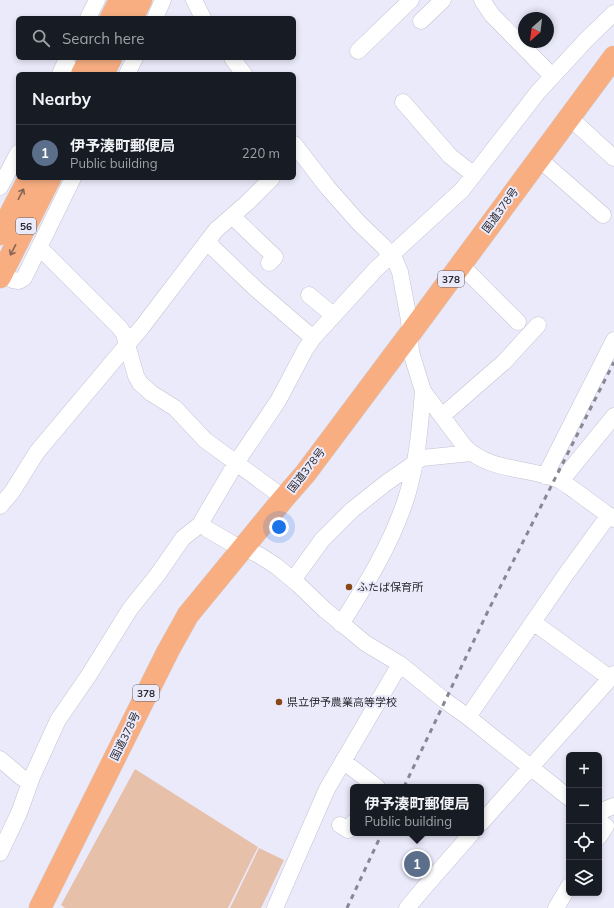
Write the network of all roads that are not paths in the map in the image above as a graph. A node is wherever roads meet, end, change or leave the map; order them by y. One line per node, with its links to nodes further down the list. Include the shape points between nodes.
1 (97, 0): 10 (street)
2 (120, 0): 11 (highway)
3 (141, 0): 12 (highway)
4 (163, 0): 13 (street)
5 (194, 0): 14 (street)
6 (411, 0): 16 (street)
7 (443, 0): 15 (street)
8 (482, 0): 26 (street, via 492,15)
9 (614, 13): 26 (street)
10 (89, 16)
11 (112, 16)
12 (133, 16)
13 (156, 16)
14 (202, 16)
15 (421, 21)
16 (358, 51)
17 (614, 57): 28 (highway, 国道378号 / 378)
18 (85, 60): 22 (highway)
19 (110, 60): 23 (highway)
20 (134, 60): 24 (street)
21 (234, 60): 25 (street)
22 (69, 67)
23 (104, 72)
24 (128, 72)
25 (242, 72)
26 (552, 76): 33 (street)
27 (403, 102): 33 (street, via 450,156)
28 (569, 117): 31 (highway, 国道378号 / 378); 32 (street)
29 (296, 152): 44 (street, via 343,206)
30 (16, 157): 38 (street)
31 (538, 158): 39 (street); 46 (highway, 国道378号 / 378)
32 (614, 158)
33 (474, 175): 44 (street, via 452,200)
34 (28, 180): 41 (highway, 56, one-way to 34)
35 (49, 180): 47 (highway, 56, one-way to 47)
36 (72, 180): 43 (street)
37 (270, 180): 40 (street)
38 (0, 187)
39 (603, 215)
40 (232, 216): 42 (street); 45 (street, via 275,257)
41 (0, 234)
42 (207, 242): 53 (street); 55 (street)
43 (39, 247): 47 (street, via 24,278 19,281); 55 (street, via 120,328)
44 (391, 255): 49 (street); 52 (street, via 400,272)
45 (269, 263)
46 (461, 265): 50 (street); 52 (highway, 国道378号 / 378)
47 (0, 275)
48 (309, 295): 49 (street)
49 (333, 315): 53 (street)
50 (518, 322)
51 (538, 325): 57 (street, via 504,362)
52 (410, 335): 56 (street); 64 (highway, 国道378号 / 378)
53 (313, 338): 60 (street, via 274,407)
54 (614, 340): 62 (street)
55 (126, 345): 60 (street, via 140,383 174,408 204,440); 65 (street, via 37,452)
56 (423, 391): 57 (street); 61 (street)
57 (442, 416): 59 (street)
58 (614, 416): 63 (street)
59 (471, 452): 61 (street, via 422,458); 62 (street, via 515,470)
60 (236, 463): 64 (street); 67 (street)
61 (414, 463): 69 (street, via 352,510 322,540); 71 (street, via 405,501 393,533 376,568)
62 (545, 476): 63 (street)
63 (562, 481): 66 (street)
64 (284, 498): 68 (highway, 国道378号 / 378)
65 (0, 506)
66 (612, 517): 70 (street, via 564,577)
67 (202, 523): 68 (street, via 206,529); 78 (street, via 183,538 130,609 58,720)
68 (244, 548): 69 (street, via 276,566); 89 (highway, 国道378号 / 378, via 178,631)
69 (293, 580): 71 (street)
70 (533, 622): 73 (street); 74 (street)
71 (341, 624): 72 (street, via 365,643)
72 (400, 664): 74 (street); 76 (street)
73 (612, 676): 77 (street)
74 (468, 717): 77 (street)
75 (0, 759): 78 (street)
76 (343, 761): 79 (street); 90 (street, via 327,789)
77 (530, 768): 80 (street); 83 (street)
78 (30, 782): 87 (street)
79 (373, 784)
80 (566, 796)
81 (614, 806): 82 (street)
82 (602, 811)
83 (484, 820)
84 (602, 823): 85 (street, via 606,826)
85 (602, 832)
86 (469, 836): 91 (street)
87 (0, 853)
88 (566, 891): 92 (street)
89 (40, 908)
90 (275, 908)
91 (407, 908)
92 (556, 908)

